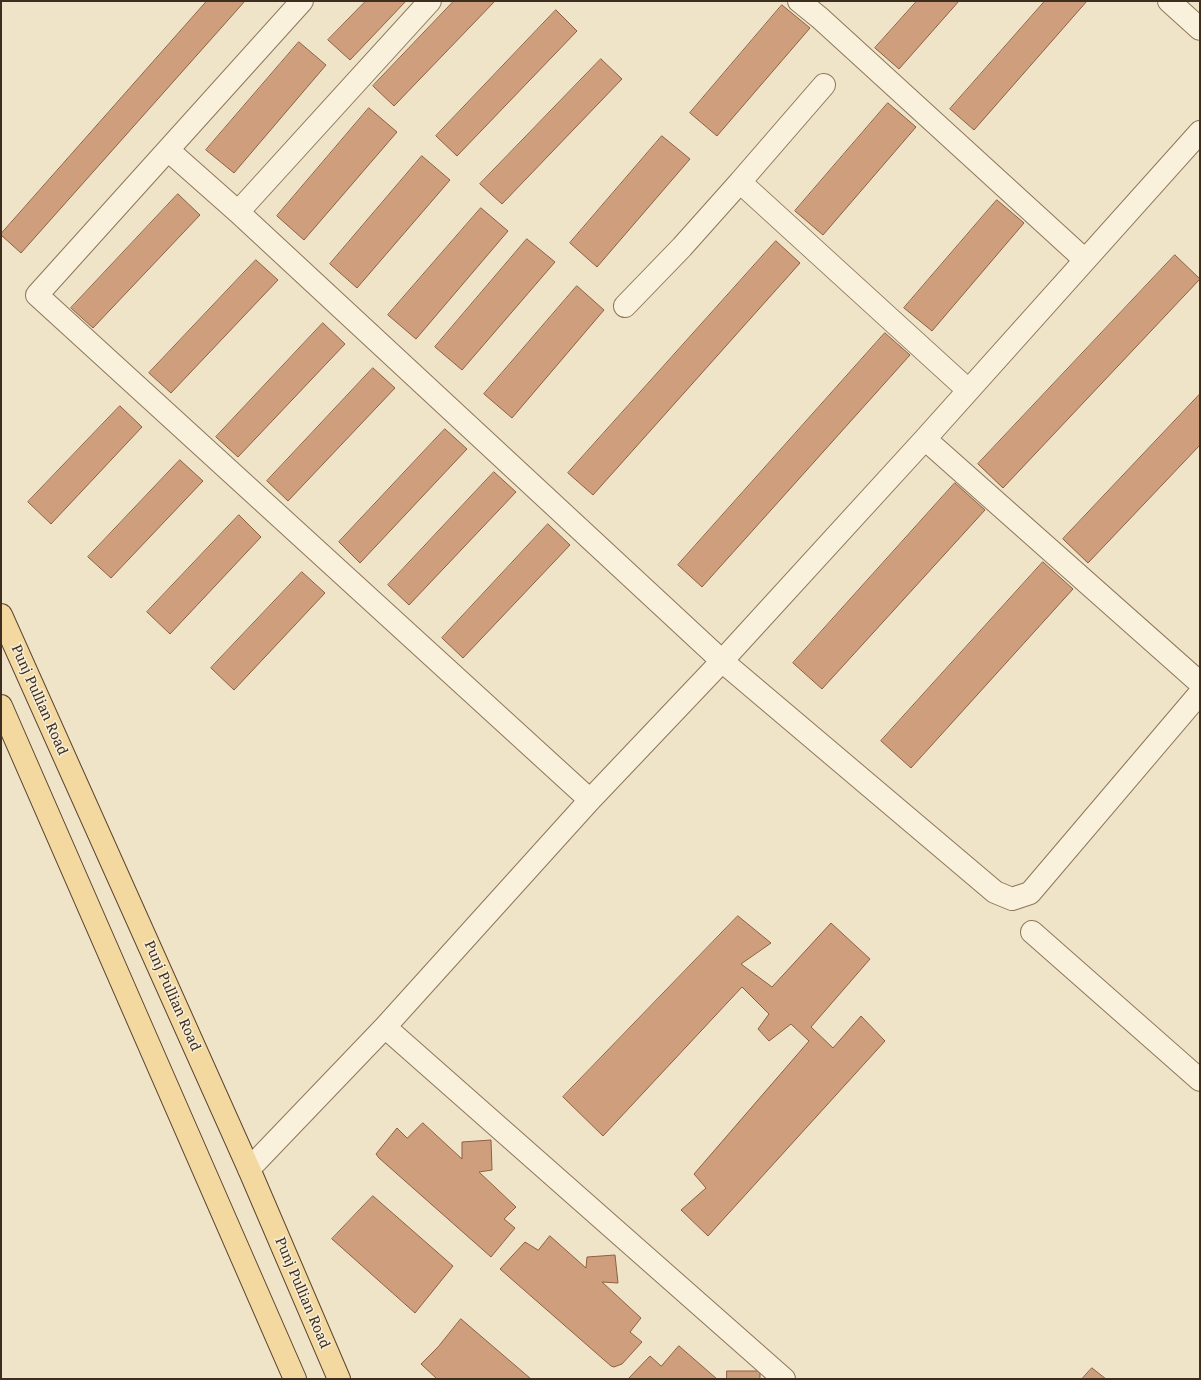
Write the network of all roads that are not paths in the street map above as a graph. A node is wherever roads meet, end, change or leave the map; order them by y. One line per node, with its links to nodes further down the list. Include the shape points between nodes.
1 (302, 1): 8 (street)
2 (430, 1): 10 (street)
3 (799, 1): 11 (street)
4 (1169, 1): 5 (street)
5 (1200, 29)
6 (824, 85): 9 (street)
7 (1200, 132): 11 (street)
8 (168, 150): 10 (street); 20 (street, via 37,296)
9 (740, 182): 12 (street); 13 (street)
10 (238, 212): 16 (street)
11 (1085, 260): 13 (street)
12 (625, 306)
13 (968, 390): 14 (street)
14 (924, 439): 16 (street); 17 (street)
15 (1, 615): 24 (main road, Punj Pullian Road)
16 (722, 661): 18 (street, via 995,892 1012,900 1030,893); 20 (street)
17 (1200, 684)
18 (1200, 693)
19 (1, 706): 25 (main road)
20 (590, 800): 22 (street)
21 (1032, 932): 23 (street)
22 (385, 1027): 24 (street); 27 (street)
23 (1200, 1080)
24 (249, 1168): 26 (main road, Punj Pullian Road)
25 (295, 1379)
26 (339, 1379)
27 (784, 1379)

